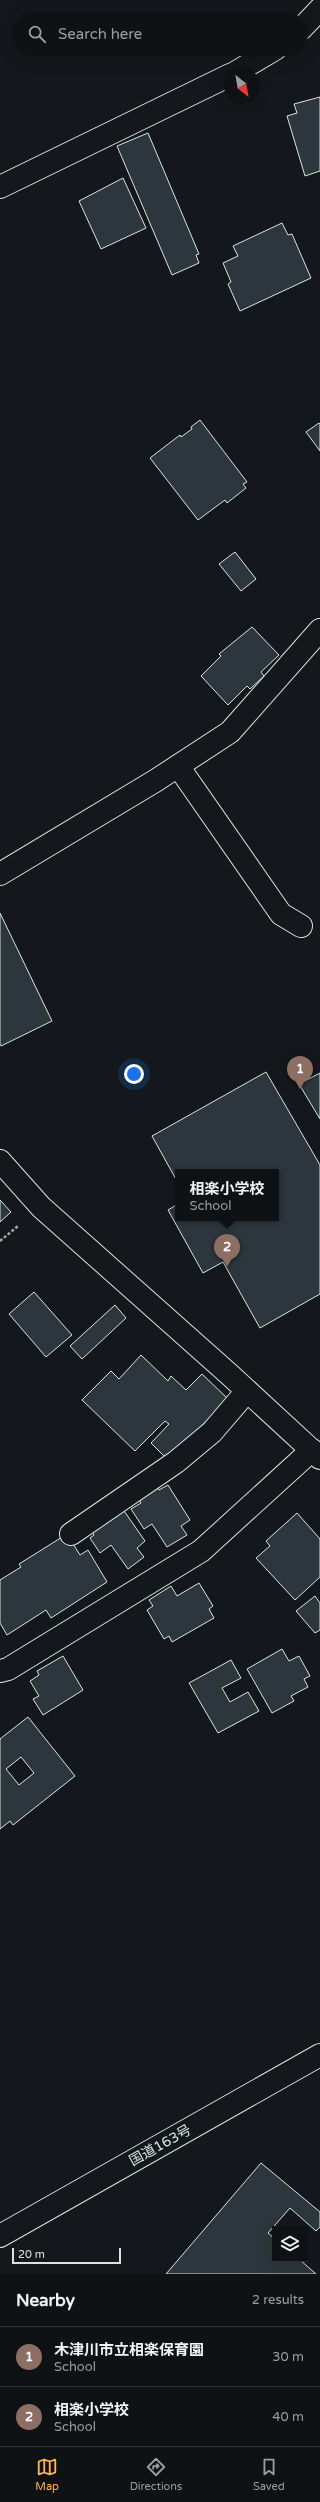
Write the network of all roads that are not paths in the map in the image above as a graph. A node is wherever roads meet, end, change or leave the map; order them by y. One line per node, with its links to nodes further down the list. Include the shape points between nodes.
1 (320, 9): 2 (main road)
2 (308, 22)
3 (263, 56): 4 (main road)
4 (243, 68)
5 (224, 79): 6 (main road)
6 (0, 187)
7 (320, 630): 8 (main road, via 230,732)
8 (178, 766): 9 (main road); 10 (main road, via 281,914)
9 (0, 874)
10 (301, 926)
11 (0, 1161): 12 (main road, via 41,1207)
12 (247, 1391): 13 (main road); 14 (main road, via 212,1432 176,1462)
13 (316, 1454): 15 (main road, via 200,1551 8,1669)
14 (71, 1534)
15 (0, 1671)
16 (320, 2055): 17 (main road, 国道163号)
17 (0, 2236)

